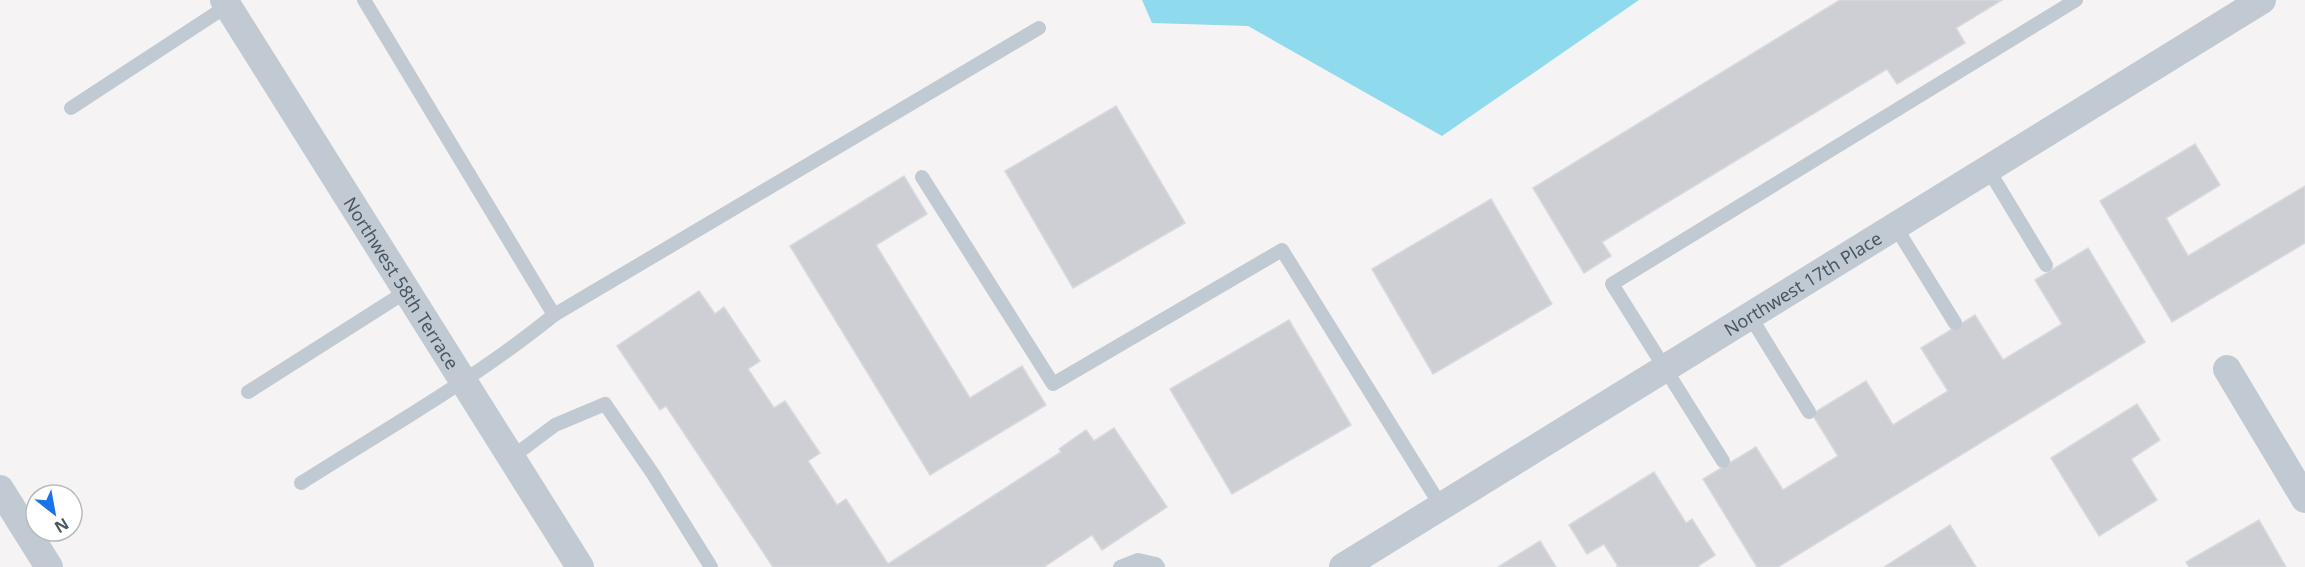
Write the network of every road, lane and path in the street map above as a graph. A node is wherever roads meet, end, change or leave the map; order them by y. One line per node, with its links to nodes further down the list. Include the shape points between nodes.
1 (364, 0): 12 (lane)
2 (2076, 0): 15 (lane, via 1612,284)
3 (226, 3): 6 (lane); 11 (street, Northwest 58th Terrace)
4 (2246, 4): 7 (street, Northwest 17th Place)
5 (1040, 28): 12 (lane)
6 (71, 108)
7 (1988, 169): 9 (street, Northwest 17th Place); 10 (lane)
8 (922, 177): 25 (lane, via 1053,384 1282,250)
9 (1895, 226): 13 (street, Northwest 17th Place); 14 (lane)
10 (2046, 265)
11 (407, 291): 17 (street, Northwest 58th Terrace); 18 (lane)
12 (554, 315): 17 (lane, via 514,348)
13 (1750, 316): 15 (street, Northwest 17th Place); 19 (lane)
14 (1955, 324)
15 (1664, 369): 21 (lane); 25 (street, Northwest 17th Place)
16 (2227, 369): 24 (street)
17 (463, 381): 20 (street, Northwest 58th Terrace); 22 (lane)
18 (248, 392)
19 (1809, 412)
20 (511, 458): 28 (street, Northwest 58th Terrace); 29 (lane, via 555,425 605,404)
21 (1723, 462)
22 (301, 483)
23 (0, 489): 27 (street)
24 (2305, 499)
25 (1441, 506): 26 (street, Northwest 17th Place)
26 (1361, 562)
27 (49, 567)
28 (580, 567)
29 (711, 567)
30 (1120, 567): 31 (lane, via 1138,560)
31 (1158, 567)

